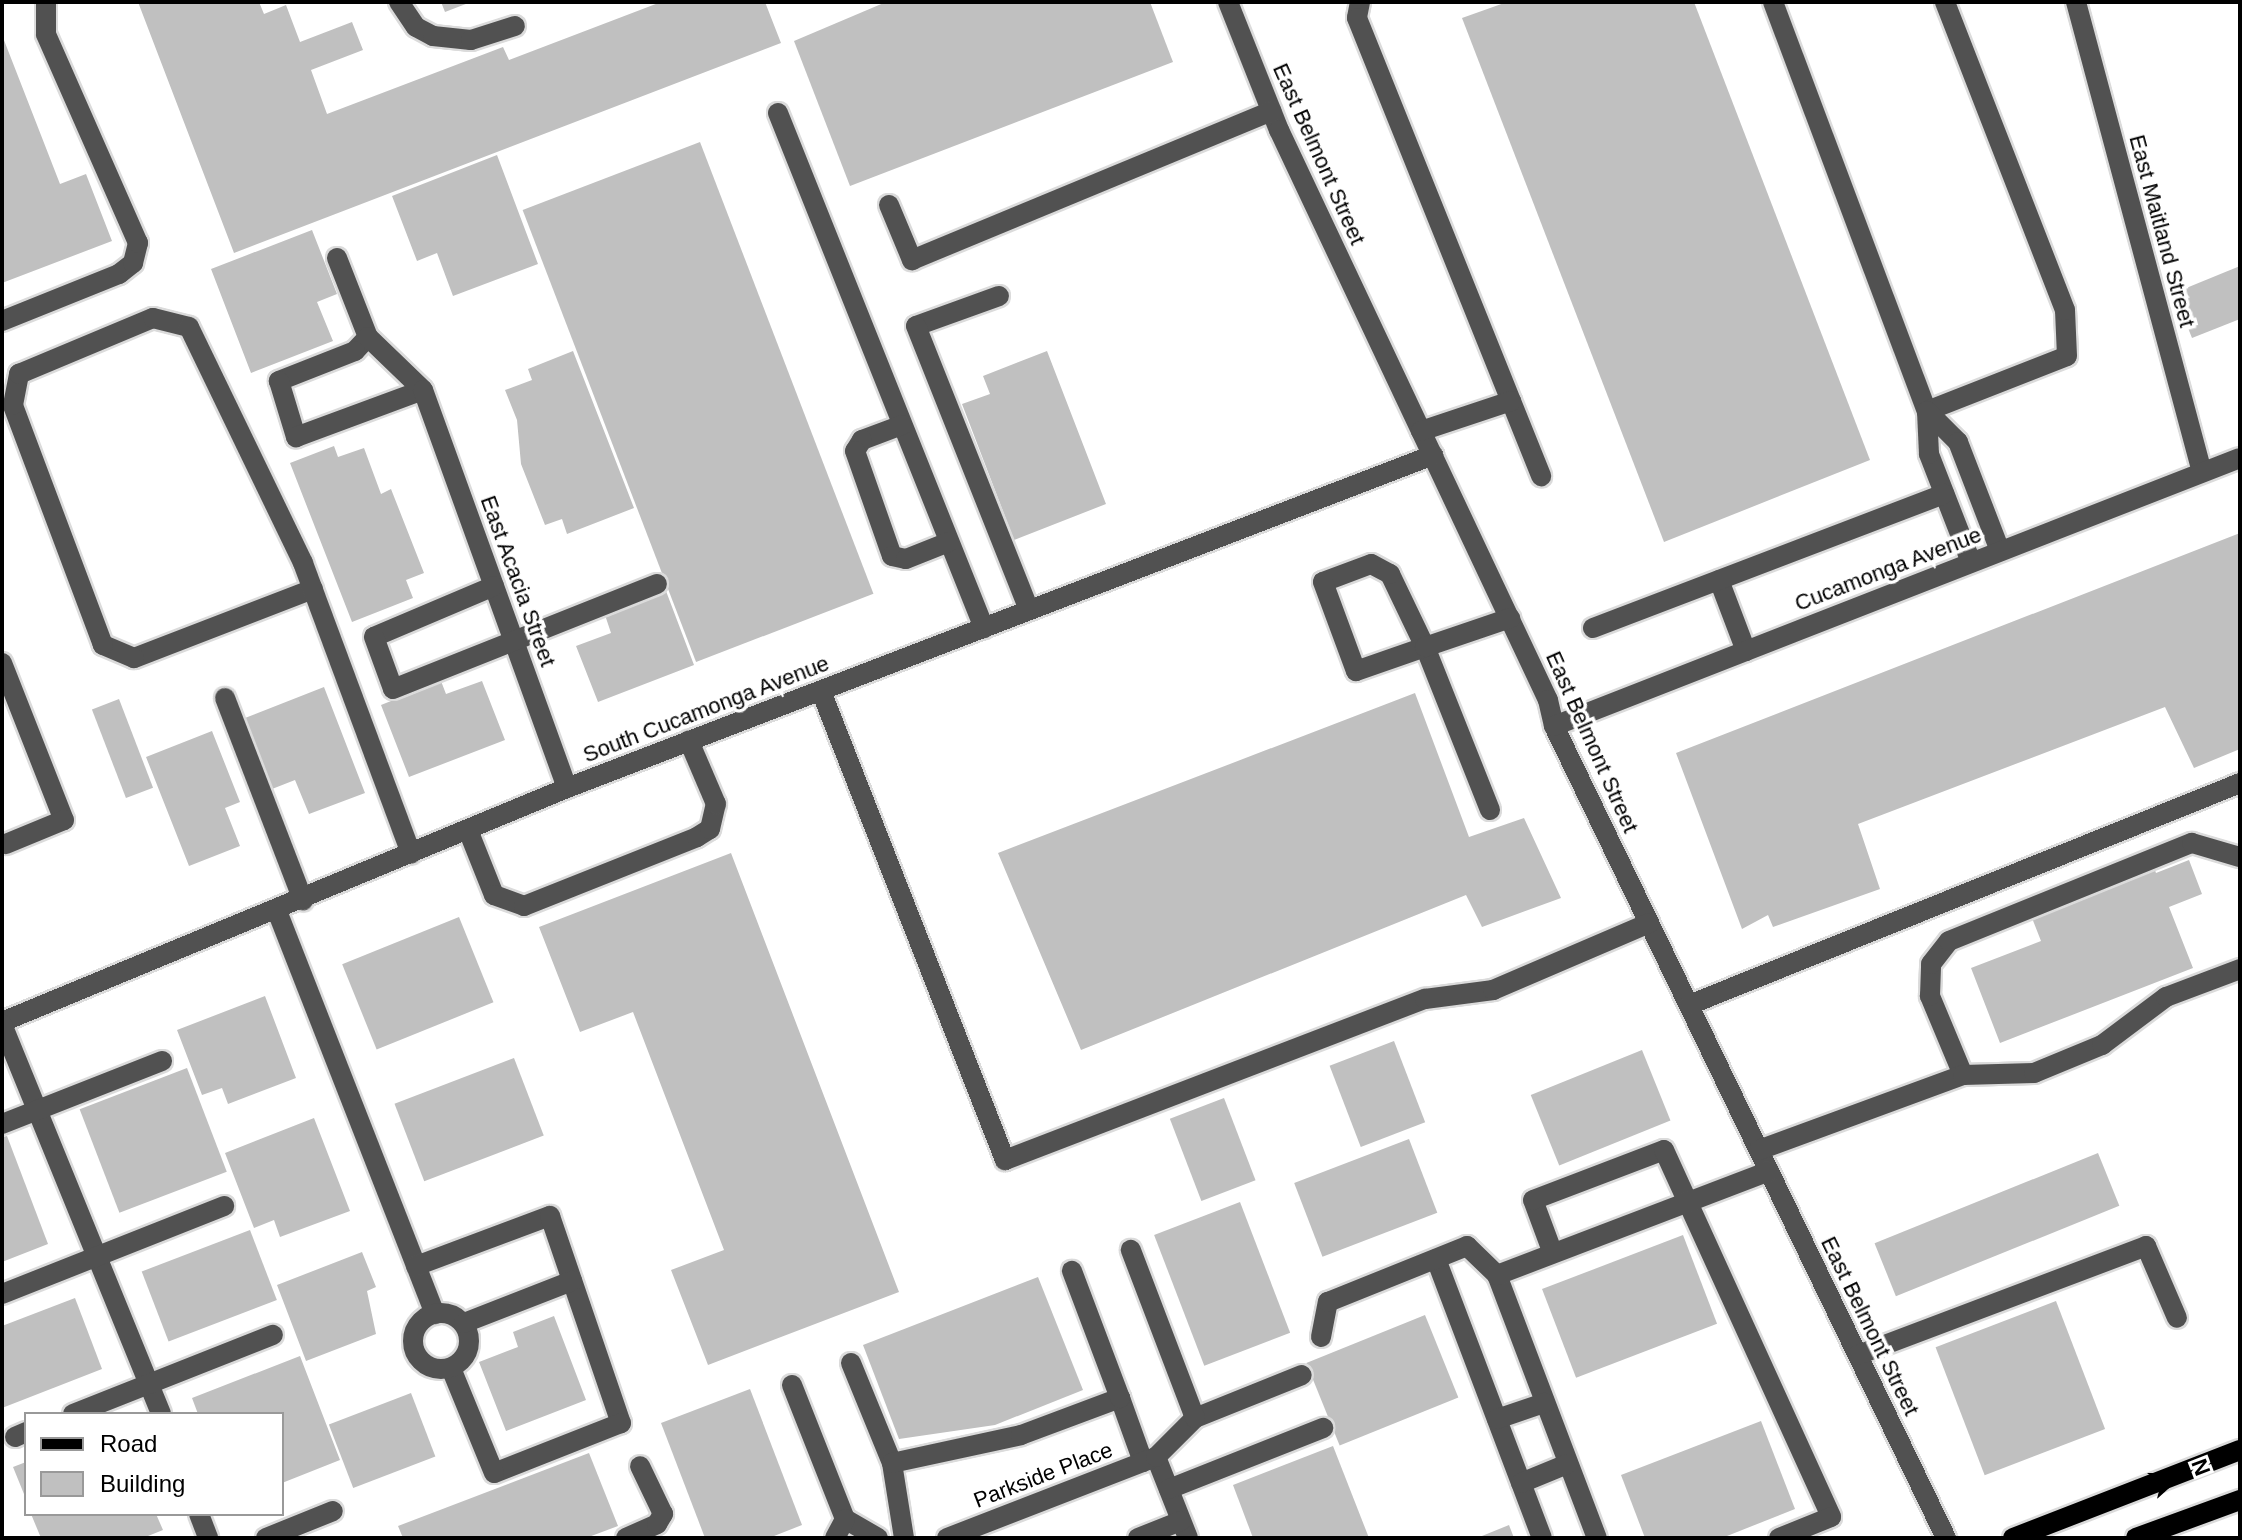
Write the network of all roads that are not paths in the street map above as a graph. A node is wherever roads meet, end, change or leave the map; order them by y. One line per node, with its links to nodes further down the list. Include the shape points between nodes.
1 (46, 2): 14 (street, via 50,45 138,243 133,263 119,274)
2 (399, 2): 8 (street, via 416,27 433,36 471,40)
3 (1228, 2): 9 (street, East Belmont Street)
4 (1360, 2): 17 (street, via 1357,18)
5 (1773, 2): 18 (street)
6 (1945, 2): 18 (street, via 2065,310 2067,356)
7 (2076, 2): 23 (street, East Maitland Street)
8 (515, 26)
9 (1271, 111): 11 (street, via 912,260); 20 (street, East Belmont Street)
10 (778, 113): 19 (street)
11 (889, 205)
12 (337, 258): 15 (street)
13 (999, 296): 33 (street, via 916,326)
14 (2, 321)
15 (368, 337): 16 (street); 16 (street, via 355,351 279,381 296,437)
16 (423, 390): 31 (street, East Acacia Street)
17 (1511, 401): 20 (street); 24 (street)
18 (1927, 411): 25 (street, via 1929,454); 27 (street, via 1958,442)
19 (902, 425): 26 (street); 26 (street, via 862,440 855,451 892,556 906,559)
20 (1421, 431): 21 (street, East Belmont Street)
21 (1433, 455): 33 (street, South Cucamonga Avenue); 34 (street, East Belmont Street)
22 (2240, 458): 23 (street, Cucamonga Avenue)
23 (2202, 472): 27 (street, Cucamonga Avenue)
24 (1541, 476)
25 (1944, 494): 28 (street); 29 (street)
26 (949, 542): 35 (street)
27 (2000, 551): 28 (street, Cucamonga Avenue)
28 (1971, 562): 39 (street, Cucamonga Avenue)
29 (1719, 580): 36 (street); 39 (street)
30 (657, 584): 37 (street)
31 (494, 586): 37 (street, East Acacia Street); 37 (street, via 374,637 393,689)
32 (313, 589): 32 (street, via 189,327 153,318 19,374 13,405 103,645 134,658); 50 (street)
33 (1029, 610): 35 (street, South Cucamonga Avenue)
34 (1510, 618): 38 (street); 43 (street, East Belmont Street)
35 (984, 628): 41 (street, South Cucamonga Avenue)
36 (1593, 628)
37 (515, 643): 46 (street, East Acacia Street)
38 (1425, 647): 38 (street, via 1356,671 1323,582 1371,564 1390,574); 47 (street)
39 (1746, 651): 43 (street, Cucamonga Avenue)
40 (2, 663): 49 (street, via 64,820)
41 (821, 691): 44 (street, South Cucamonga Avenue); 54 (street, via 1005,1160 1425,999 1493,990)
42 (225, 698): 52 (street)
43 (1554, 726): 54 (street, East Belmont Street)
44 (689, 741): 46 (street, South Cucamonga Avenue); 48 (street, via 716,804 710,829 697,837 524,906 494,895)
45 (2240, 783): 56 (street)
46 (567, 788): 48 (street, South Cucamonga Avenue)
47 (1490, 810)
48 (468, 830): 50 (street, South Cucamonga Avenue)
49 (7, 846)
50 (411, 854): 52 (street, South Cucamonga Avenue)
51 (2240, 857): 59 (street, via 2192,843 1949,941 1931,964 1930,996)
52 (303, 900): 53 (street, South Cucamonga Avenue)
53 (277, 911): 57 (street, South Cucamonga Avenue); 70 (street)
54 (1649, 923): 56 (street, East Belmont Street)
55 (2240, 969): 59 (street, via 2166,997 2102,1045 2034,1073)
56 (1689, 1005): 62 (street, East Belmont Street)
57 (2, 1023): 60 (street)
58 (162, 1061): 60 (street)
59 (1963, 1075): 62 (street)
60 (38, 1111): 61 (street); 68 (street)
61 (2, 1124)
62 (1759, 1150): 63 (street, East Belmont Street)
63 (1769, 1171): 64 (street); 80 (street, East Belmont Street)
64 (1684, 1203): 67 (street); 67 (street, via 1664,1150 1533,1200); 116 (street, via 1831,1517)
65 (224, 1206): 68 (street)
66 (1131, 1250): 90 (street)
67 (1552, 1251): 72 (street)
68 (99, 1256): 74 (street); 84 (street)
69 (1436, 1259): 72 (street, via 1467,1246); 79 (street, via 1328,1302); 91 (street)
70 (416, 1266): 73 (street, via 550,1216); 75 (street)
71 (1072, 1271): 86 (street)
72 (1497, 1275): 87 (street)
73 (572, 1281): 77 (street); 82 (street, via 621,1423 494,1473)
74 (2, 1294)
75 (435, 1314): 77 (street); 82 (street, via 417,1328 414,1346 432,1368)
76 (2177, 1318): 80 (street, via 2146,1246)
77 (464, 1323): 82 (street, via 469,1349)
78 (273, 1335): 84 (street)
79 (1321, 1337)
80 (1858, 1355): 117 (street, East Belmont Street)
81 (851, 1363): 95 (street)
82 (451, 1368)
83 (1302, 1375): 90 (street)
84 (149, 1384): 88 (street); 89 (street)
85 (792, 1385): 103 (street)
86 (1120, 1398): 94 (street); 95 (street, via 1021,1435)
87 (1544, 1403): 91 (street); 96 (street)
88 (78, 1412)
89 (160, 1412)
90 (1195, 1418): 94 (street)
91 (1497, 1419): 98 (street)
92 (1323, 1428): 99 (street)
93 (2240, 1450): 118 (main road)
94 (1150, 1460): 99 (street); 105 (street, Parkside Place)
95 (892, 1463): 111 (street)
96 (1567, 1464): 98 (street); 115 (street)
97 (640, 1466): 108 (street, via 663,1514 657,1524)
98 (1521, 1483): 114 (street)
99 (1169, 1489): 104 (street)
100 (2240, 1500): 119 (main road)
101 (333, 1511): 107 (street)
102 (200, 1516): 106 (street)
103 (845, 1519): 109 (street); 110 (street)
104 (1185, 1530): 113 (street)
105 (990, 1531): 112 (street, Parkside Place)
106 (208, 1538)
107 (266, 1538)
108 (626, 1538)
109 (835, 1538)
110 (878, 1538)
111 (904, 1538)
112 (947, 1538)
113 (1138, 1538)
114 (1542, 1538)
115 (1597, 1538)
116 (1779, 1538)
117 (1946, 1538)
118 (2013, 1538)
119 (2136, 1538)

